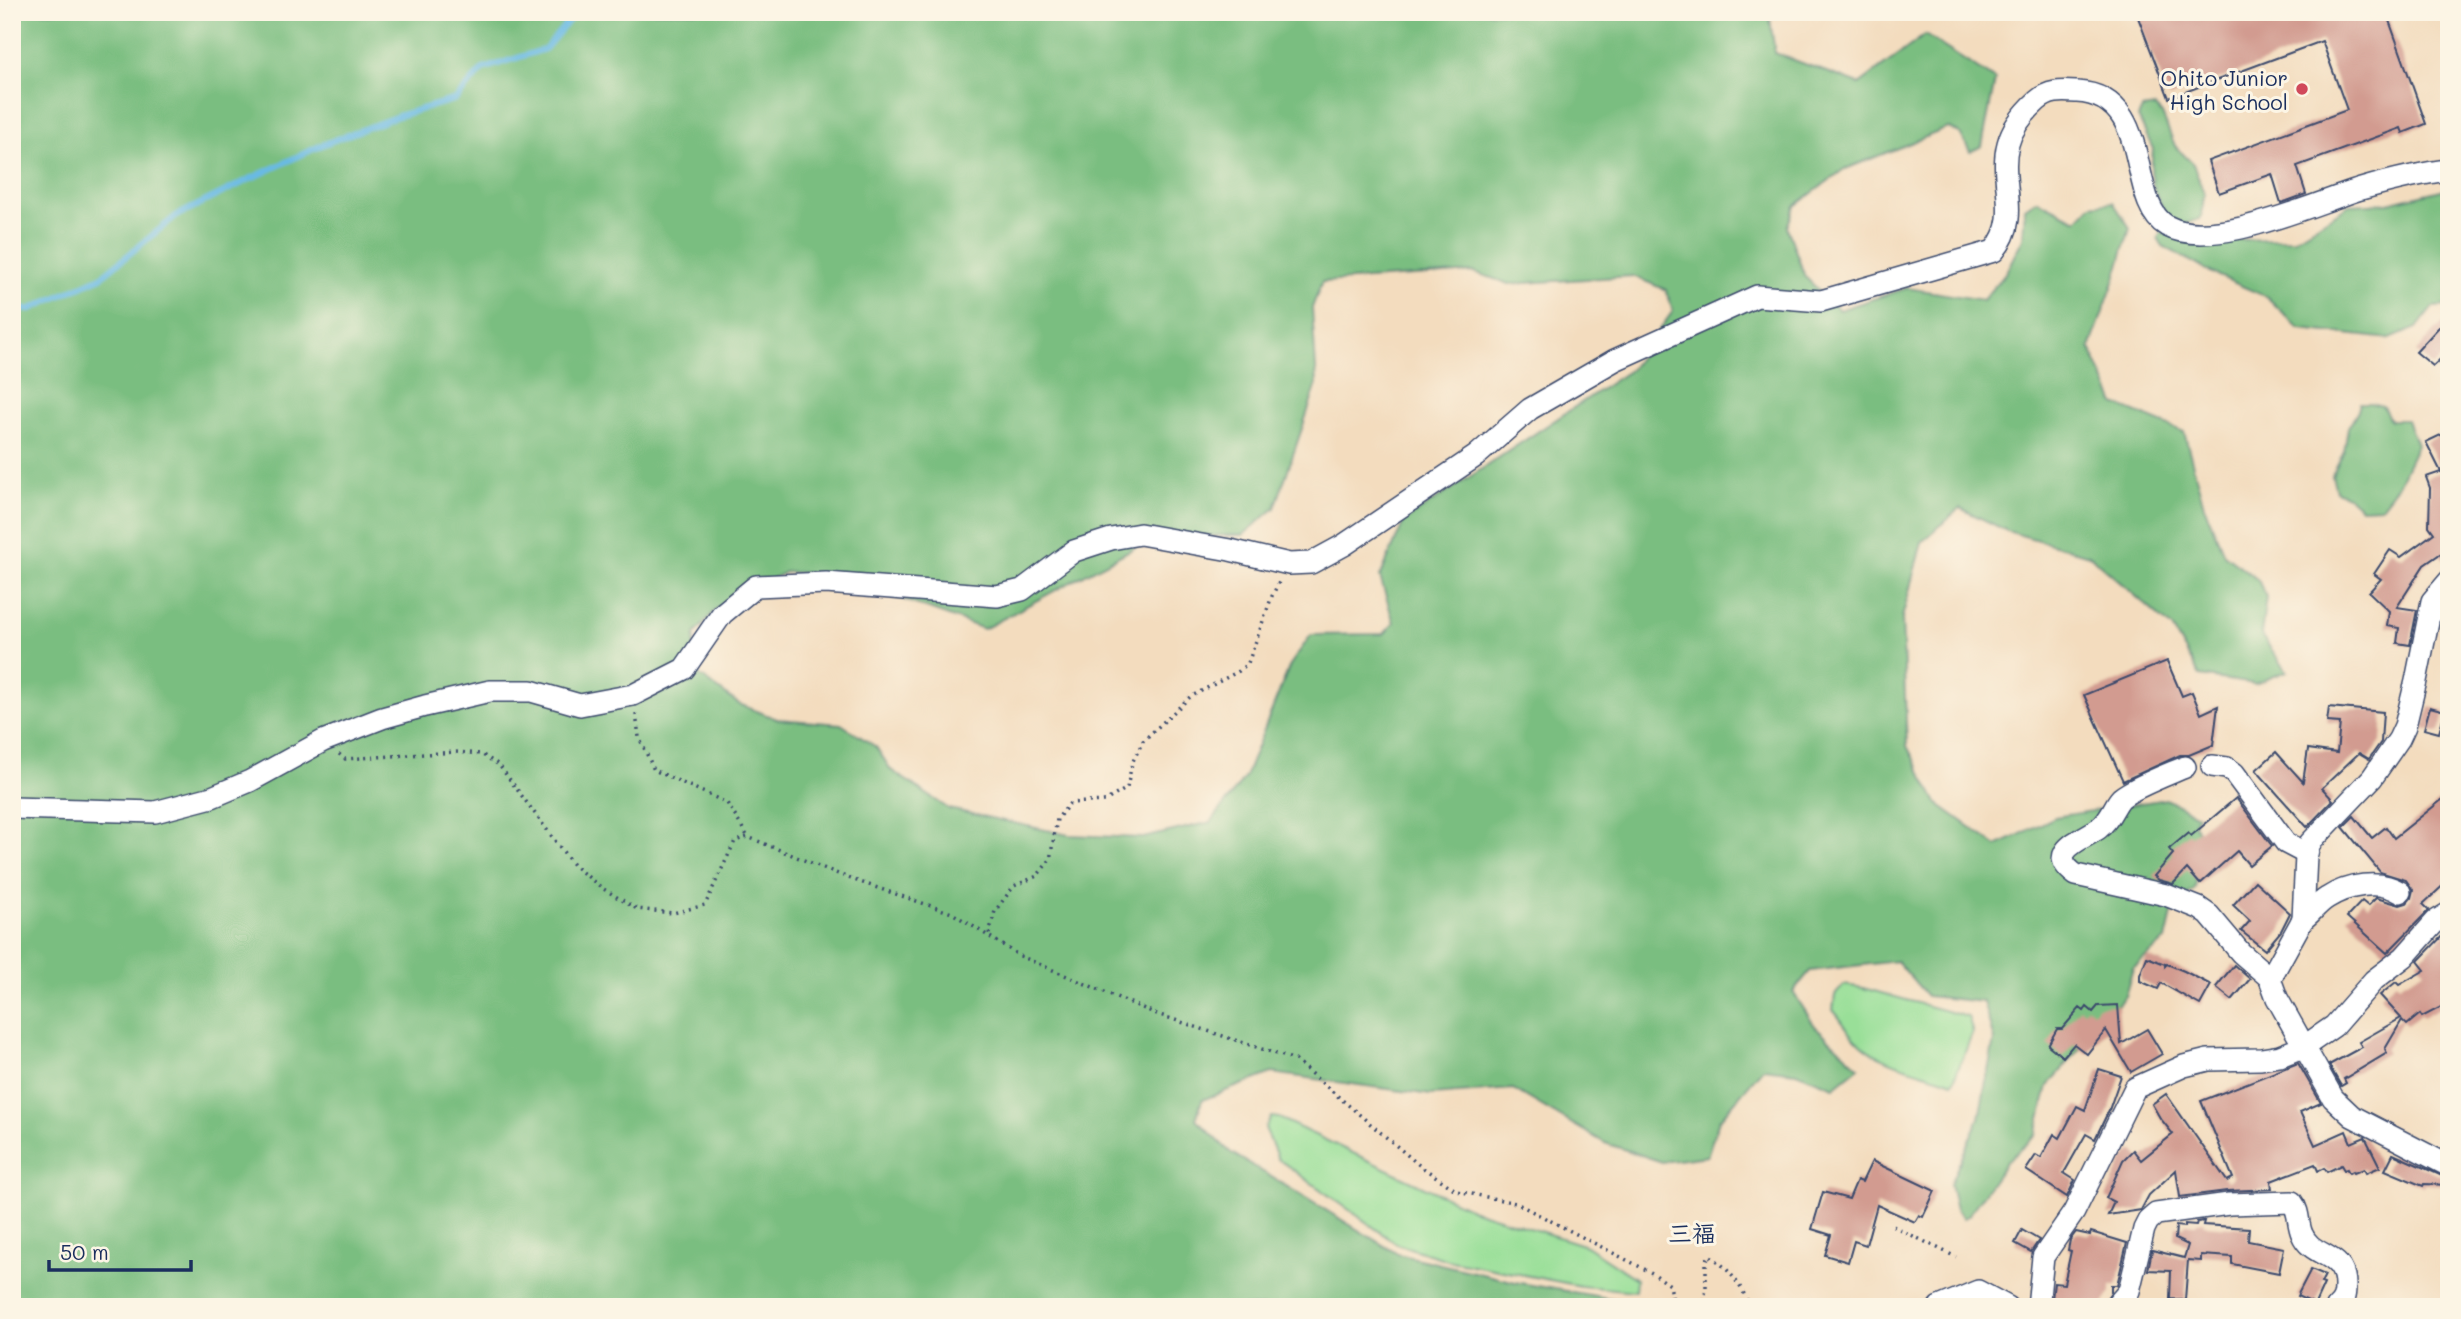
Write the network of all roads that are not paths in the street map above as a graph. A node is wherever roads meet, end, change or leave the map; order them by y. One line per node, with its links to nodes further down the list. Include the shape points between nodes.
1 (2449, 170): 5 (street, via 2361,189 2219,233 2191,231 2168,226 2152,213 2120,113 2103,99 2056,90 2021,118 2008,144 2007,225 1994,251 1821,301 1756,296 1615,360 1530,409 1476,456 1311,563 1289,564 1140,534 1074,551 1022,590 997,596 826,583 757,586 722,614 684,669 633,695 580,705 531,691 490,691 382,718 323,741 212,797 155,812)
2 (2449, 581): 6 (street, via 2432,601 2399,739 2372,778 2317,834)
3 (2212, 766): 6 (street, via 2234,773 2286,843)
4 (2185, 767): 10 (street, via 2120,799 2107,821 2071,844 2064,862 2076,875 2166,895 2199,908)
5 (12, 807)
6 (2307, 854): 9 (street)
7 (2400, 892): 9 (street, via 2378,884 2348,889 2327,898)
8 (2449, 913): 11 (street, via 2374,980 2334,1026)
9 (2302, 920): 10 (street)
10 (2271, 979): 11 (street)
11 (2305, 1046): 12 (street, via 2333,1098 2352,1116); 15 (street, via 2261,1059 2208,1060 2135,1088 2074,1212 2043,1257)
12 (2449, 1166)
13 (1939, 1307): 14 (street, via 1978,1291)
14 (2008, 1307)
15 (2038, 1307)
16 (2115, 1307): 17 (street, via 2129,1292 2141,1236 2157,1213 2279,1202 2292,1202 2308,1243 2339,1264 2344,1273 2344,1299)
17 (2337, 1307)

